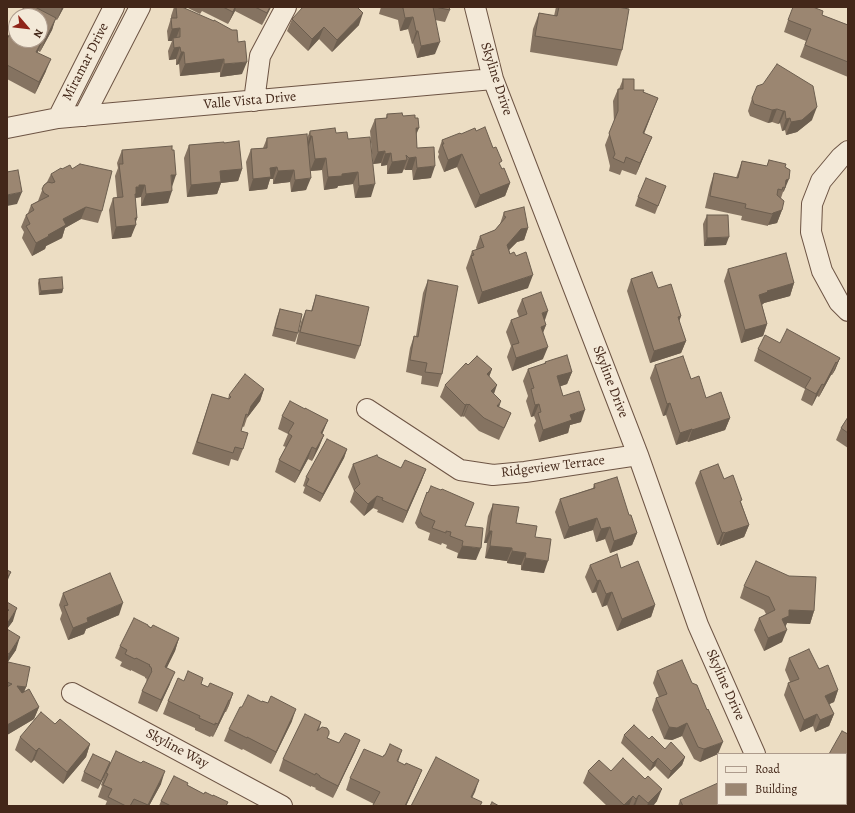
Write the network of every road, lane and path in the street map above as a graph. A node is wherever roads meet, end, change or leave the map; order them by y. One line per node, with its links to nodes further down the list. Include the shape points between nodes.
1 (114, 7): 8 (street, Miramar Drive)
2 (140, 7): 7 (street, Miramar Drive)
3 (286, 7): 6 (street, via 260,56)
4 (475, 7): 5 (street, Skyline Drive)
5 (493, 79): 6 (street, Valle Vista Drive); 13 (street, Skyline Drive)
6 (254, 101): 7 (street, Valle Vista Drive)
7 (84, 116): 8 (street, Valle Vista Drive)
8 (58, 118): 9 (street, Valle Vista Drive)
9 (7, 128)
10 (848, 151): 11 (street, via 821,181 812,204 811,232 822,271 839,302)
11 (848, 311)
12 (367, 409): 13 (street, Ridgeview Terrace, via 460,470 493,475)
13 (638, 455): 15 (street, Skyline Drive, via 698,625)
14 (72, 693): 16 (street, Skyline Way)
15 (755, 753)
16 (282, 806)

